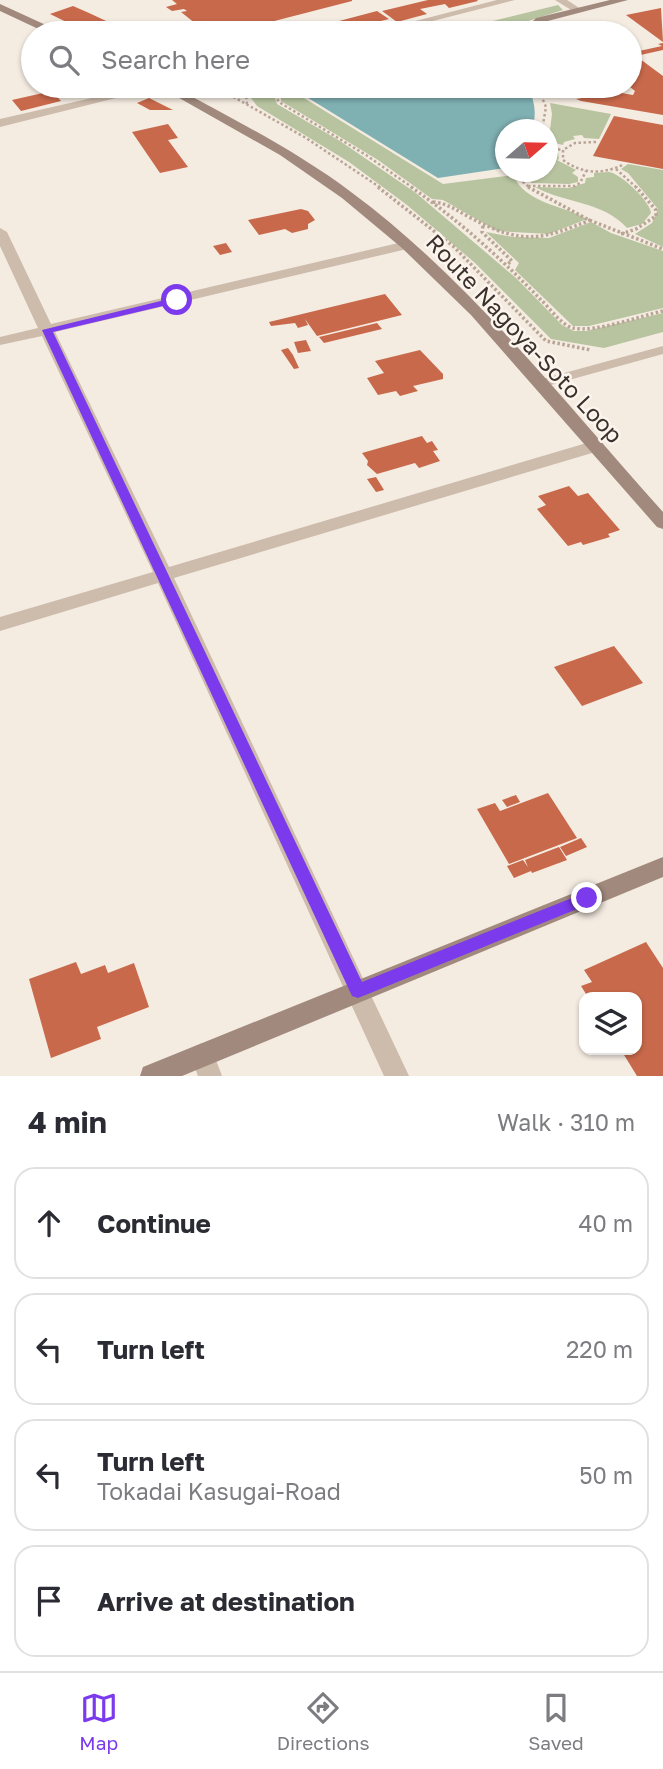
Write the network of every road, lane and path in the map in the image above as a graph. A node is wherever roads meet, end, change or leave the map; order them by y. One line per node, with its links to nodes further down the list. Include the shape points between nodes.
1 (510, 0): 7 (street)
2 (560, 0): 5 (lane)
3 (623, 0): 5 (main road)
4 (0, 7): 6 (main road)
5 (579, 11): 8 (main road)
6 (30, 21)
7 (423, 21)
8 (539, 21)
9 (107, 98): 16 (street)
10 (186, 98): 30 (main road, Route Nagoya-Soto Loop, via 284,152 347,195)
11 (248, 98): 14 (path)
12 (277, 98): 25 (path)
13 (542, 98): 15 (path)
14 (247, 104)
15 (544, 119)
16 (0, 123)
17 (596, 142): 19 (path, via 575,143)
18 (558, 149): 19 (path)
19 (563, 150): 22 (path, via 568,165)
20 (624, 164): 21 (path)
21 (616, 169): 22 (path); 29 (path, via 656,210 656,216 646,223)
22 (586, 172): 24 (path, via 575,186)
23 (523, 182): 24 (path)
24 (528, 186): 26 (path)
25 (433, 202): 27 (path, via 444,203); 32 (path)
26 (593, 219): 27 (path, via 550,236 497,233); 29 (path)
27 (483, 226): 32 (path, via 482,232 512,261)
28 (0, 232): 34 (street)
29 (620, 234): 31 (path)
30 (407, 245): 34 (street); 39 (main road, Route Nagoya-Soto Loop, via 476,312)
31 (663, 249)
32 (506, 265): 33 (path, via 573,328)
33 (663, 311)
34 (47, 330): 35 (street); 42 (street)
35 (0, 341)
36 (560, 344): 37 (path)
37 (566, 351)
38 (663, 351): 39 (lane)
39 (540, 384): 40 (main road, Route Nagoya-Soto Loop)
40 (596, 446): 41 (main road, Route Nagoya-Soto Loop); 42 (street)
41 (663, 523)
42 (164, 576): 43 (street); 45 (street)
43 (0, 624)
44 (663, 867): 45 (main road)
45 (358, 991): 46 (main road); 48 (street)
46 (206, 1066): 47 (main road)
47 (152, 1076)
48 (397, 1076)

